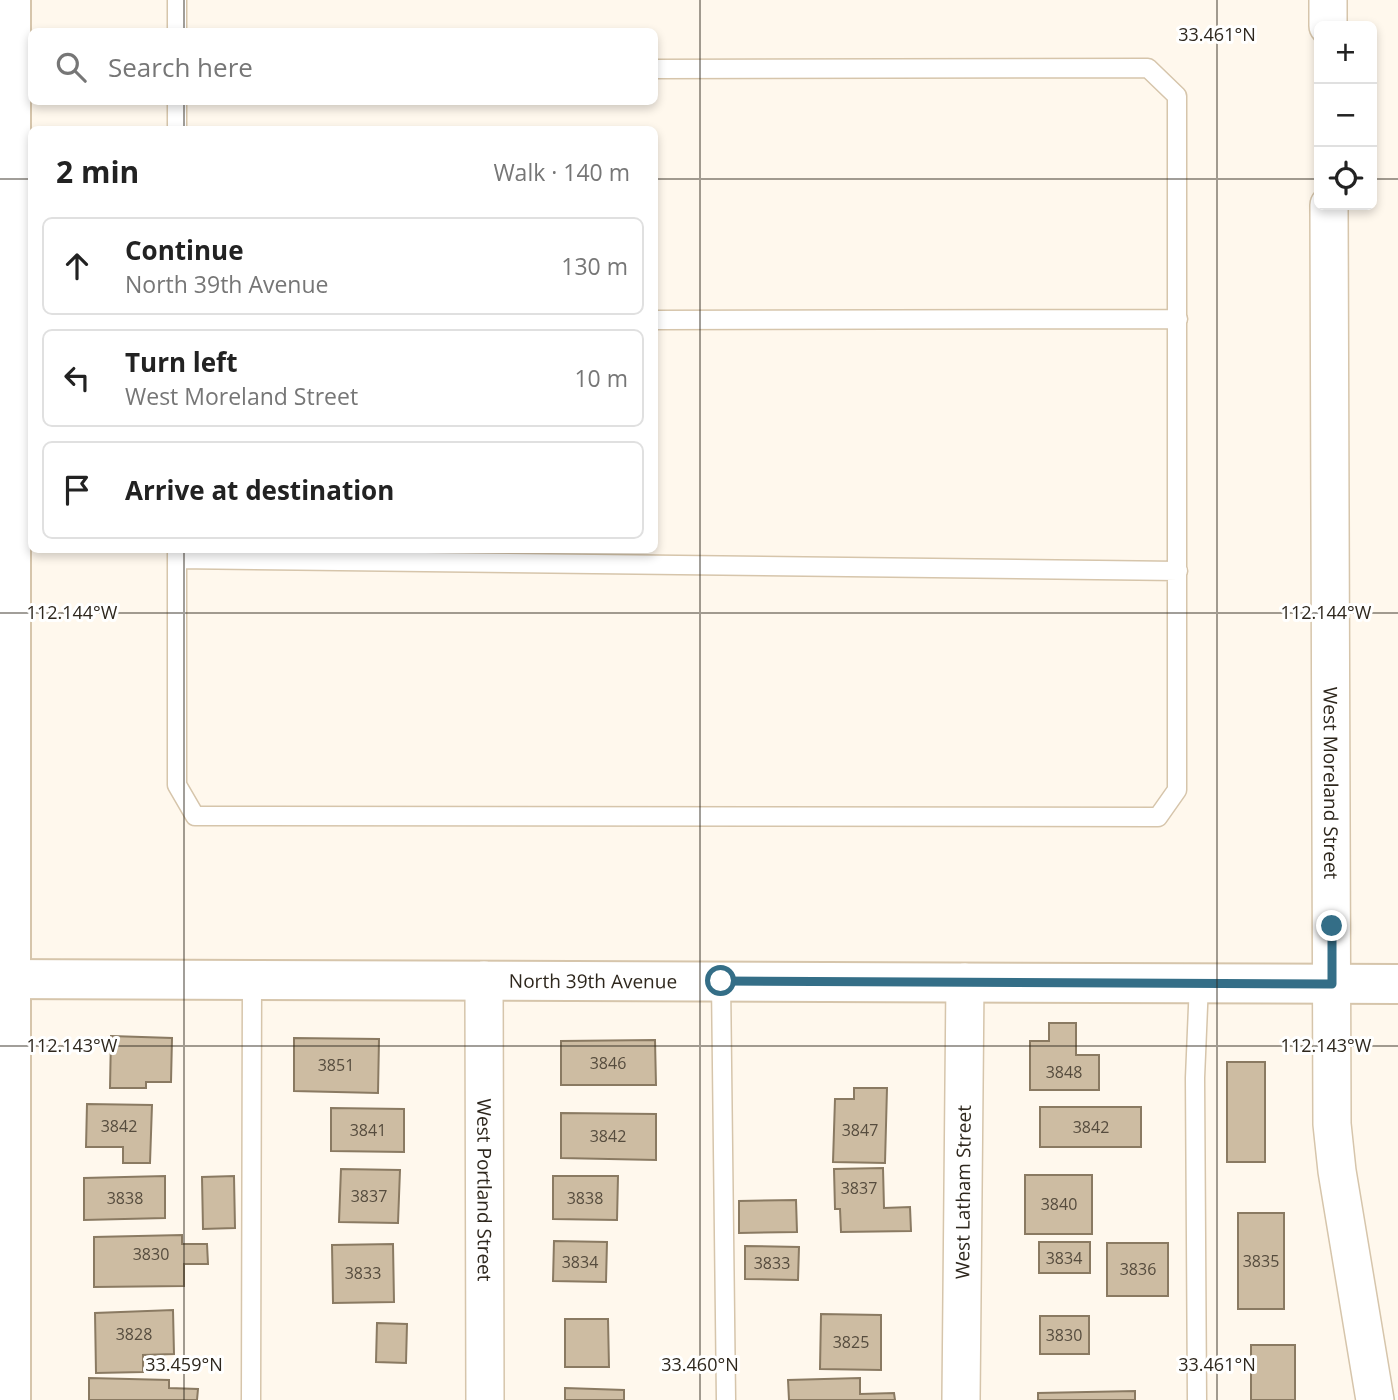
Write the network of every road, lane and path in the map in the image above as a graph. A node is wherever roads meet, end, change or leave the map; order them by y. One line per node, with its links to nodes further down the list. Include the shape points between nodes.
1 (11, 0): 6 (street)
2 (177, 0): 5 (lane)
3 (1328, 0): 4 (street)
4 (1328, 21)
5 (177, 28)
6 (5, 41): 13 (street)
7 (658, 69): 11 (lane, via 1148,68 1177,96)
8 (177, 105): 9 (lane)
9 (177, 126)
10 (1329, 210): 22 (street, West Moreland Street)
11 (1178, 319): 12 (lane); 15 (lane)
12 (658, 320)
13 (21, 446): 16 (street)
14 (177, 554): 15 (lane); 15 (lane, via 177,785 195,816 1158,817 1177,790)
15 (1178, 571)
16 (5, 979): 17 (street, North 39th Avenue); 24 (street)
17 (252, 979): 18 (street, North 39th Avenue); 25 (lane)
18 (484, 980): 19 (street, North 39th Avenue); 26 (street, West Portland Street)
19 (721, 981): 20 (street, North 39th Avenue); 27 (lane)
20 (965, 982): 21 (street, North 39th Avenue); 28 (street, West Latham Street)
21 (1199, 983): 22 (street, North 39th Avenue); 29 (lane, via 1195,1078)
22 (1332, 984): 23 (street, North 39th Avenue); 30 (street, West Moreland Street, via 1332,1124)
23 (1398, 984)
24 (11, 1400)
25 (251, 1400)
26 (485, 1400)
27 (726, 1400)
28 (961, 1400)
29 (1197, 1400)
30 (1375, 1400)

